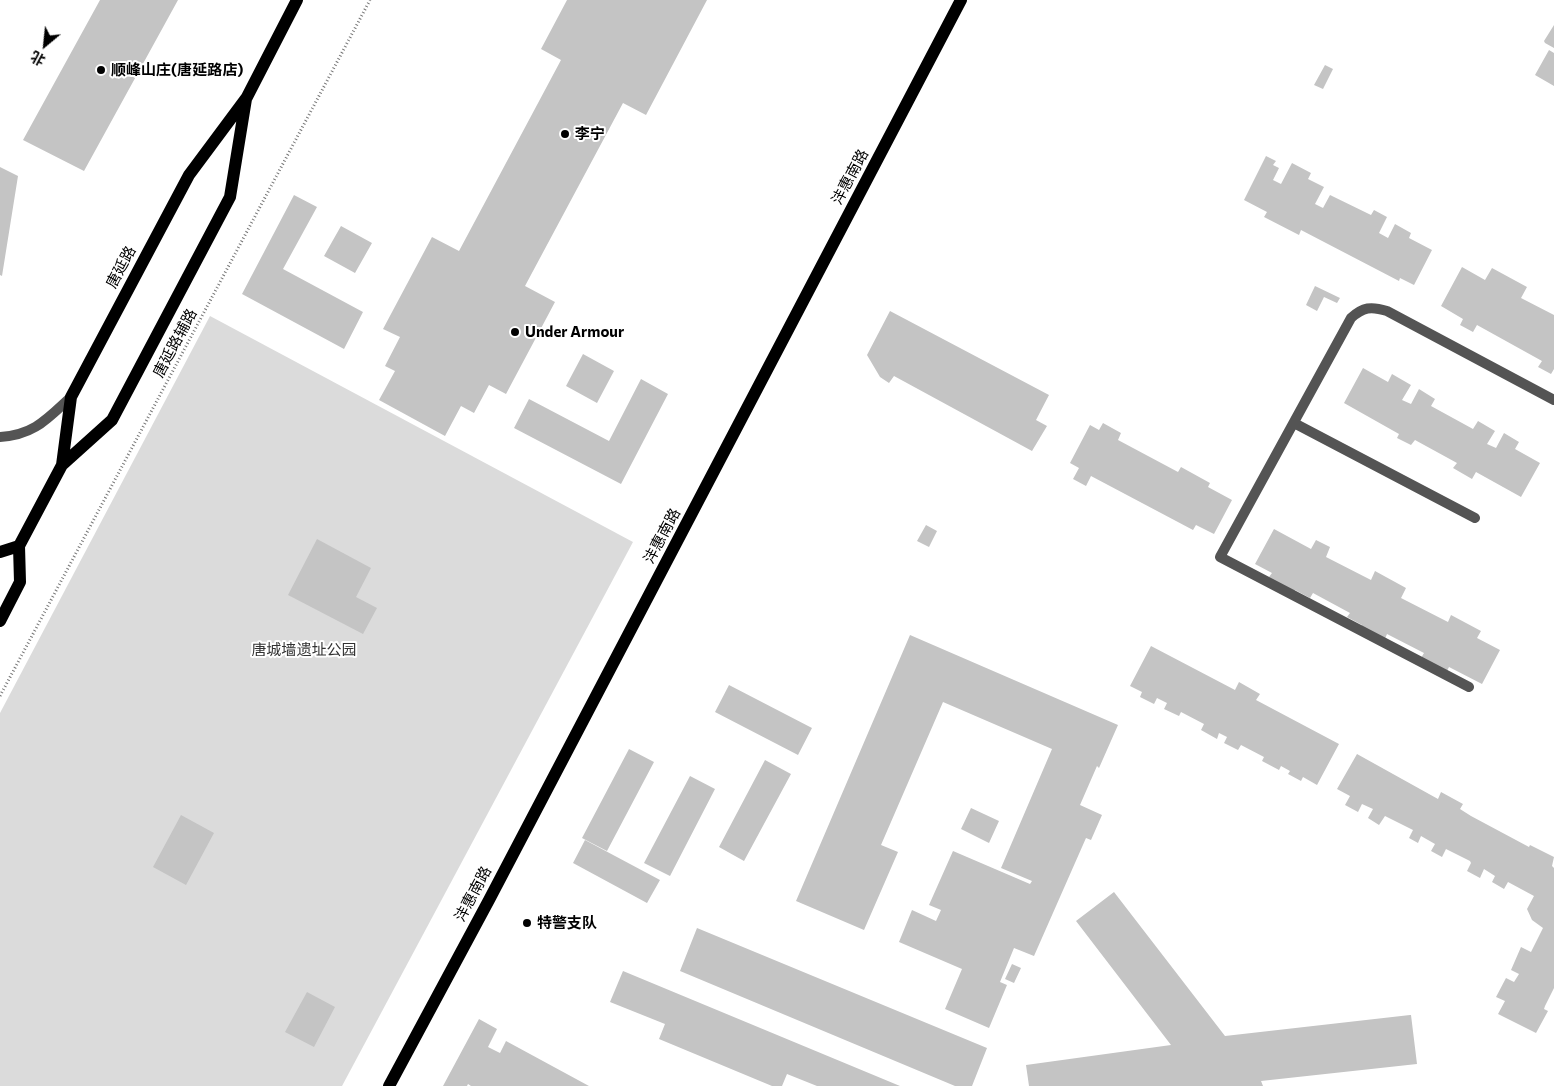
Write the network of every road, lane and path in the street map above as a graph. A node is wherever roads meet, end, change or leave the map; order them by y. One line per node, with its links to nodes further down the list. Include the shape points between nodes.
1 (297, 0): 4 (main road, 唐延路)
2 (370, 0): 15 (path, 唐延路辅路)
3 (961, 0): 16 (main road, 沣惠南路)
4 (246, 96): 5 (main road, 唐延路, via 189,175); 9 (main road, via 230,197 112,420)
5 (71, 397): 8 (street, via 42,424 26,433); 9 (main road, 唐延路)
6 (1554, 400): 7 (street, via 1375,307 1358,312 1351,318)
7 (1294, 423): 10 (street); 14 (street, via 1220,557)
8 (0, 438)
9 (62, 465): 11 (main road, 唐延路)
10 (1475, 518)
11 (20, 546): 12 (main road); 13 (main road, via 20,582)
12 (0, 552)
13 (0, 621)
14 (1469, 687)
15 (0, 696)
16 (389, 1086)

